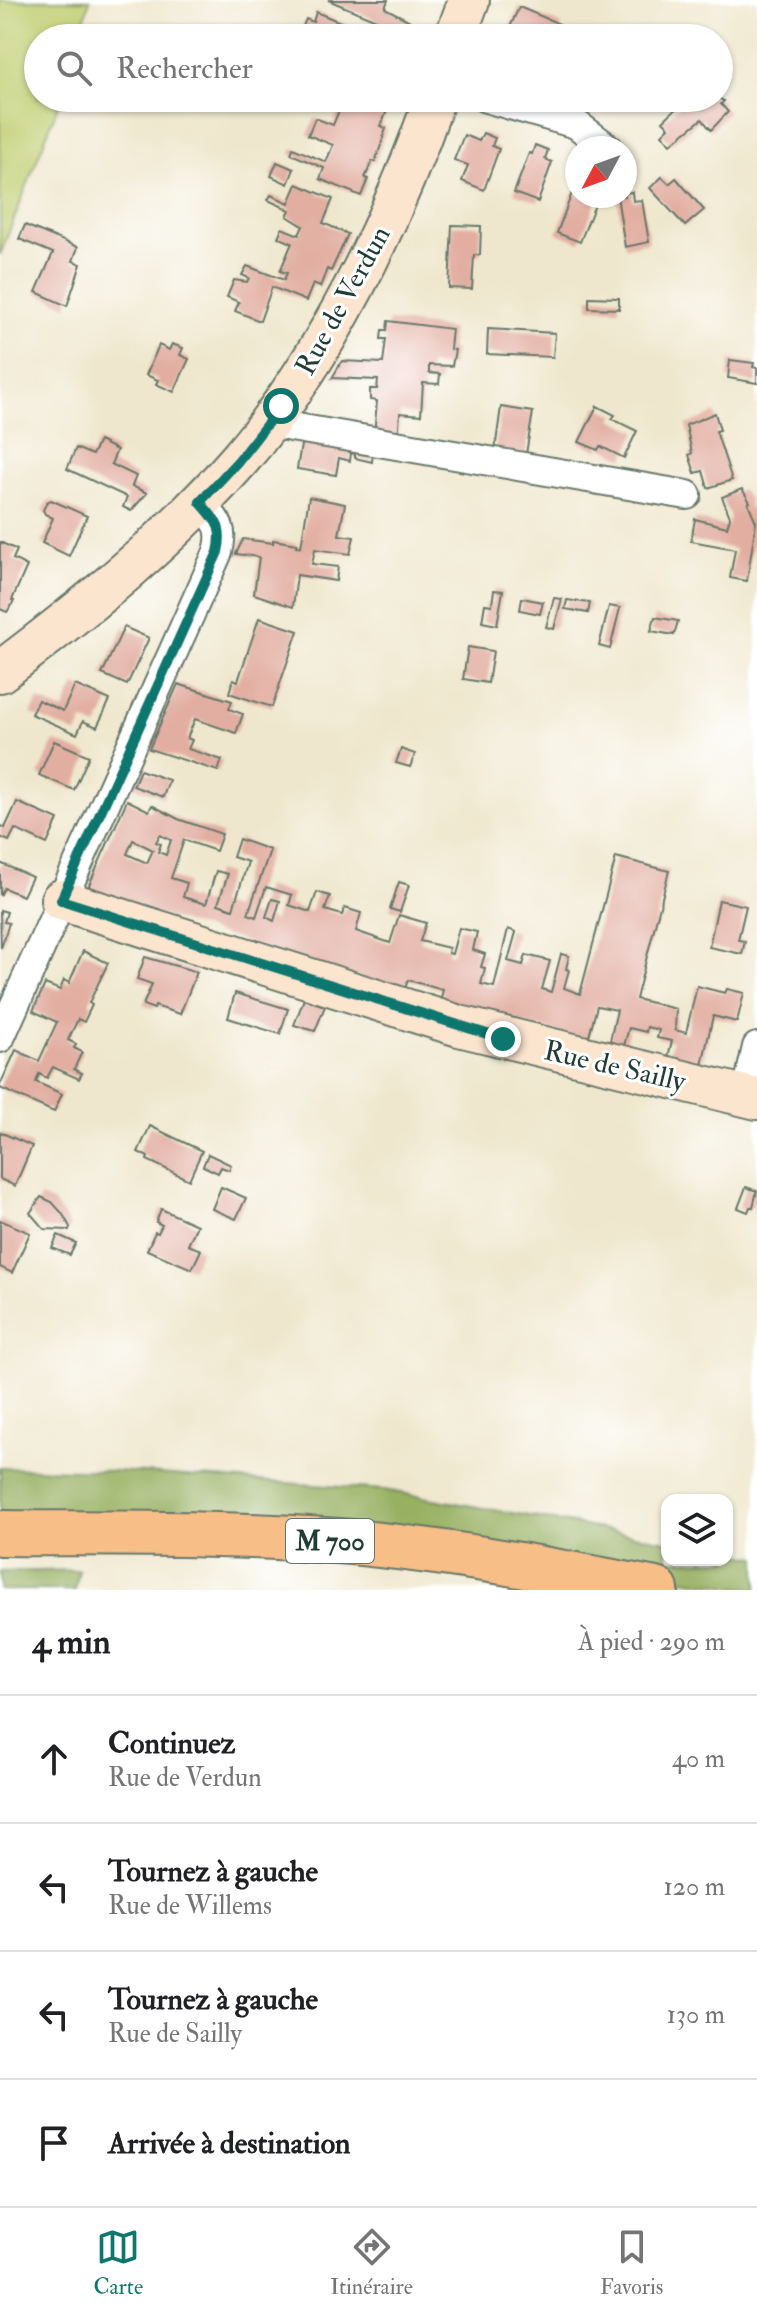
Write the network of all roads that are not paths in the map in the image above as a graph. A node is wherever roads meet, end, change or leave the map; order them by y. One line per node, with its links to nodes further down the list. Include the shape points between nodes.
1 (430, 112): 4 (main road, Rue de Verdun, via 371,254)
2 (534, 112): 3 (street, via 576,124)
3 (592, 136)
4 (268, 423): 5 (street); 6 (main road, Rue de Verdun)
5 (687, 495)
6 (200, 502): 7 (main road, Rue de Verdun, via 121,577); 8 (street, via 218,524 218,552)
7 (0, 672)
8 (61, 900): 9 (street); 11 (main road, Rue de Sailly, via 459,1026)
9 (0, 1038)
10 (757, 1047): 11 (street)
11 (751, 1098)
12 (0, 1533): 15 (highway, M 700, via 338,1541 495,1560)
13 (0, 1549): 14 (highway, M 700, via 286,1559)
14 (554, 1590)
15 (656, 1590)

